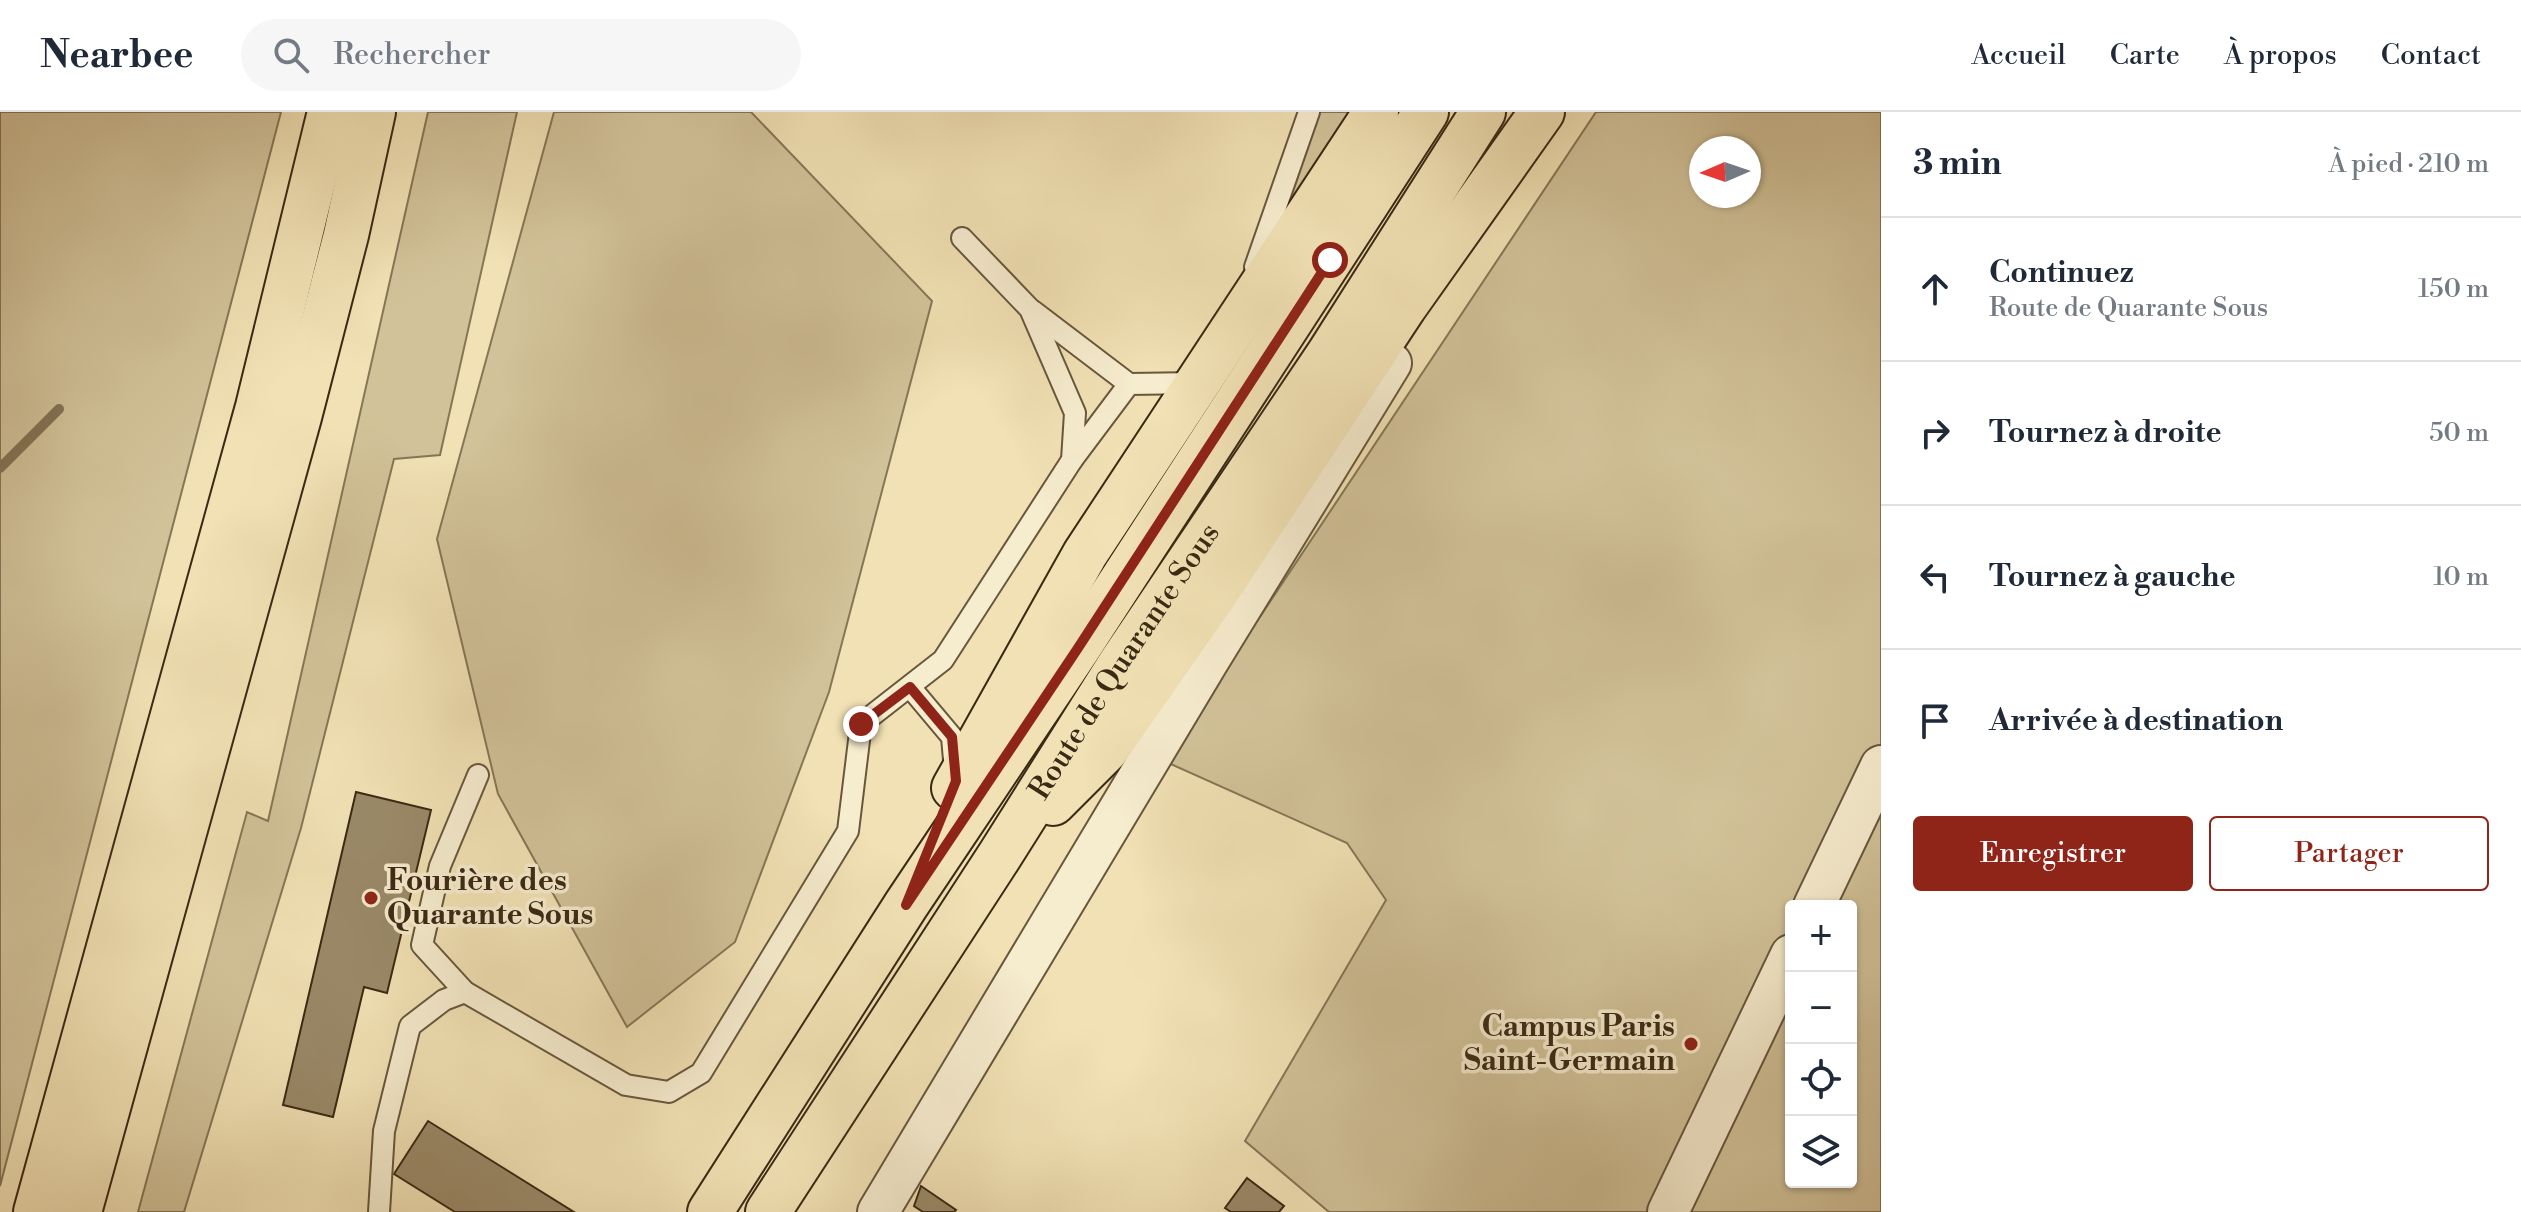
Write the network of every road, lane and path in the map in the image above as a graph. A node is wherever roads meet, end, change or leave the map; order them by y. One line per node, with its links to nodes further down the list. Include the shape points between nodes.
1 (330, 112): 24 (main road, via 258,407)
2 (373, 112): 25 (main road, via 299,417)
3 (1309, 112): 10 (lane)
4 (1376, 112): 10 (main road)
5 (1426, 112): 20 (main road, Route de Quarante Sous)
6 (1483, 112): 18 (main road, Route de Quarante Sous)
7 (1538, 119): 18 (main road, via 1404,307 1106,750); 23 (street)
8 (962, 238): 9 (lane)
9 (1030, 309): 12 (lane); 13 (lane, via 1075,413)
10 (1234, 328): 11 (main road)
11 (1197, 383): 12 (lane); 17 (main road, via 1085,554)
12 (1129, 384): 13 (lane)
13 (1072, 460): 14 (lane, via 943,660)
14 (910, 687): 17 (lane, via 952,737); 22 (lane, via 861,724 848,831 701,1073 669,1092 626,1085)
15 (1881, 766): 19 (street)
16 (478, 775): 22 (lane, via 440,866 422,945)
17 (956, 781): 20 (main road)
18 (1000, 855): 28 (main road, Route de Quarante Sous)
19 (1817, 900)
20 (906, 905): 27 (main road, Route de Quarante Sous)
21 (1785, 968): 29 (street)
22 (465, 992): 26 (lane, via 444,1000 410,1026 384,1131)
23 (886, 1199)
24 (36, 1212)
25 (79, 1212)
26 (379, 1212)
27 (710, 1212)
28 (768, 1212)
29 (1668, 1212)

